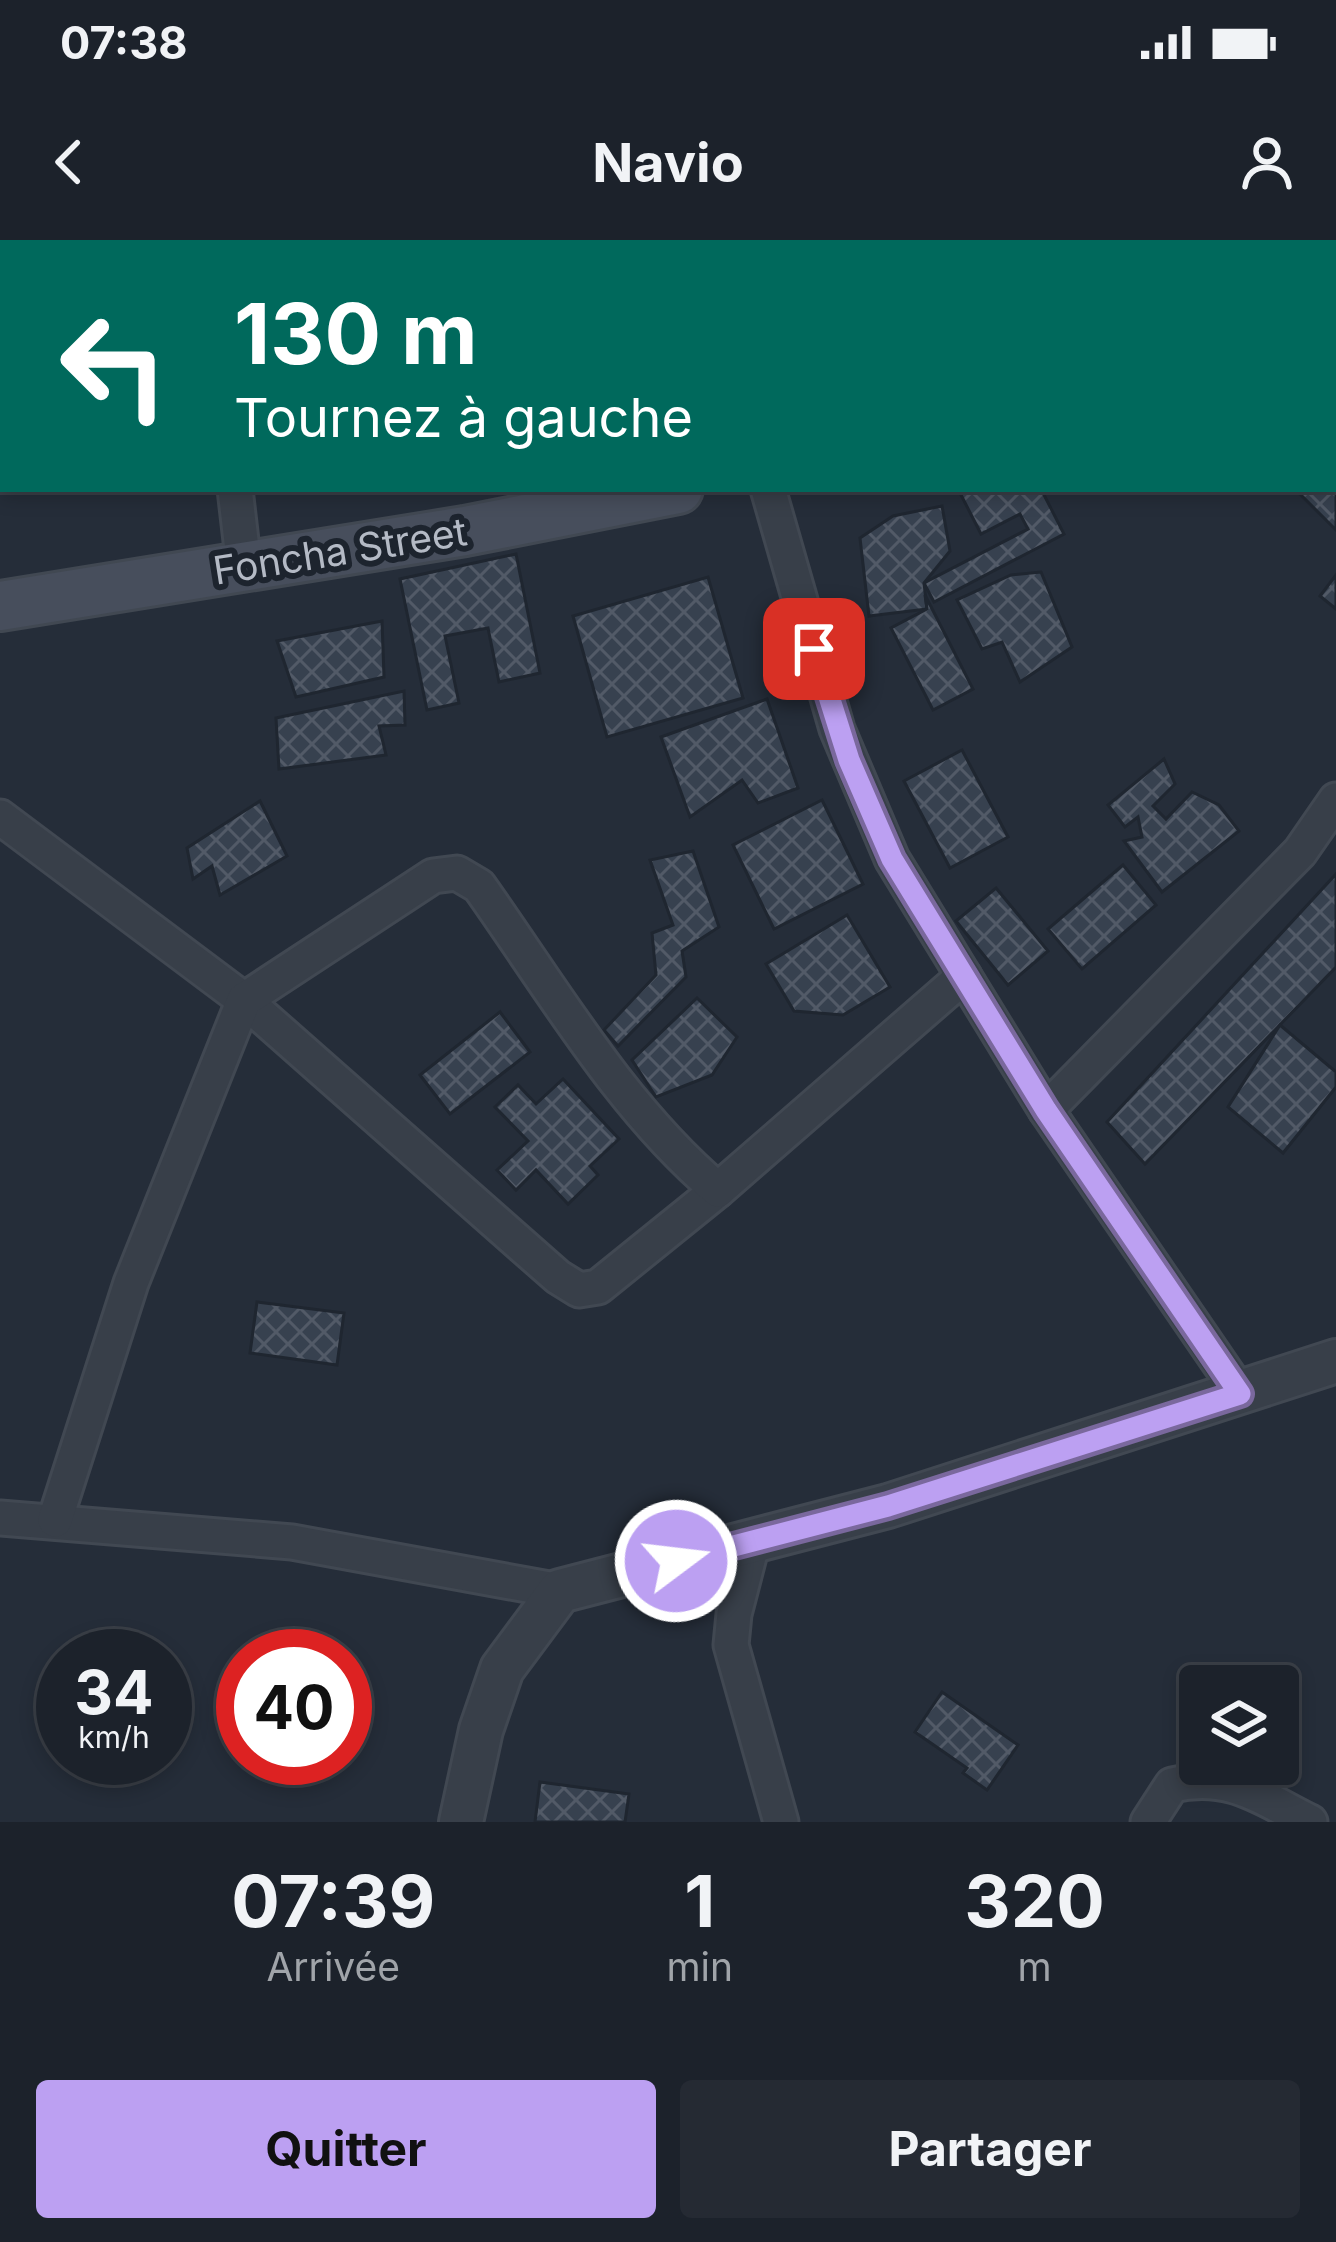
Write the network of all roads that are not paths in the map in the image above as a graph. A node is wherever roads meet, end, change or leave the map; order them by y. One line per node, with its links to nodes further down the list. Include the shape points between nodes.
1 (235, 492): 4 (street)
2 (663, 492): 4 (main road, Foncha Street)
3 (769, 492): 8 (street, via 861,791)
4 (244, 567): 5 (main road, Foncha Street)
5 (0, 606)
6 (1336, 800): 10 (street, via 1300,853)
7 (0, 817): 9 (street)
8 (964, 976): 10 (street); 11 (street)
9 (244, 1000): 11 (street, via 579,1290 598,1286); 11 (street, via 433,876 458,873 479,886 626,1095); 15 (street, via 131,1283)
10 (1046, 1110): 13 (street)
11 (718, 1190)
12 (1336, 1360): 13 (street)
13 (1240, 1394): 16 (street)
14 (0, 1517): 15 (street)
15 (55, 1520): 17 (street, via 292,1542)
16 (753, 1541): 17 (street); 19 (street, via 731,1645)
17 (560, 1591): 18 (street, via 502,1669)
18 (461, 1822)
19 (782, 1822)
20 (1148, 1822): 21 (street, via 1172,1785 1204,1778)
21 (1310, 1822)

